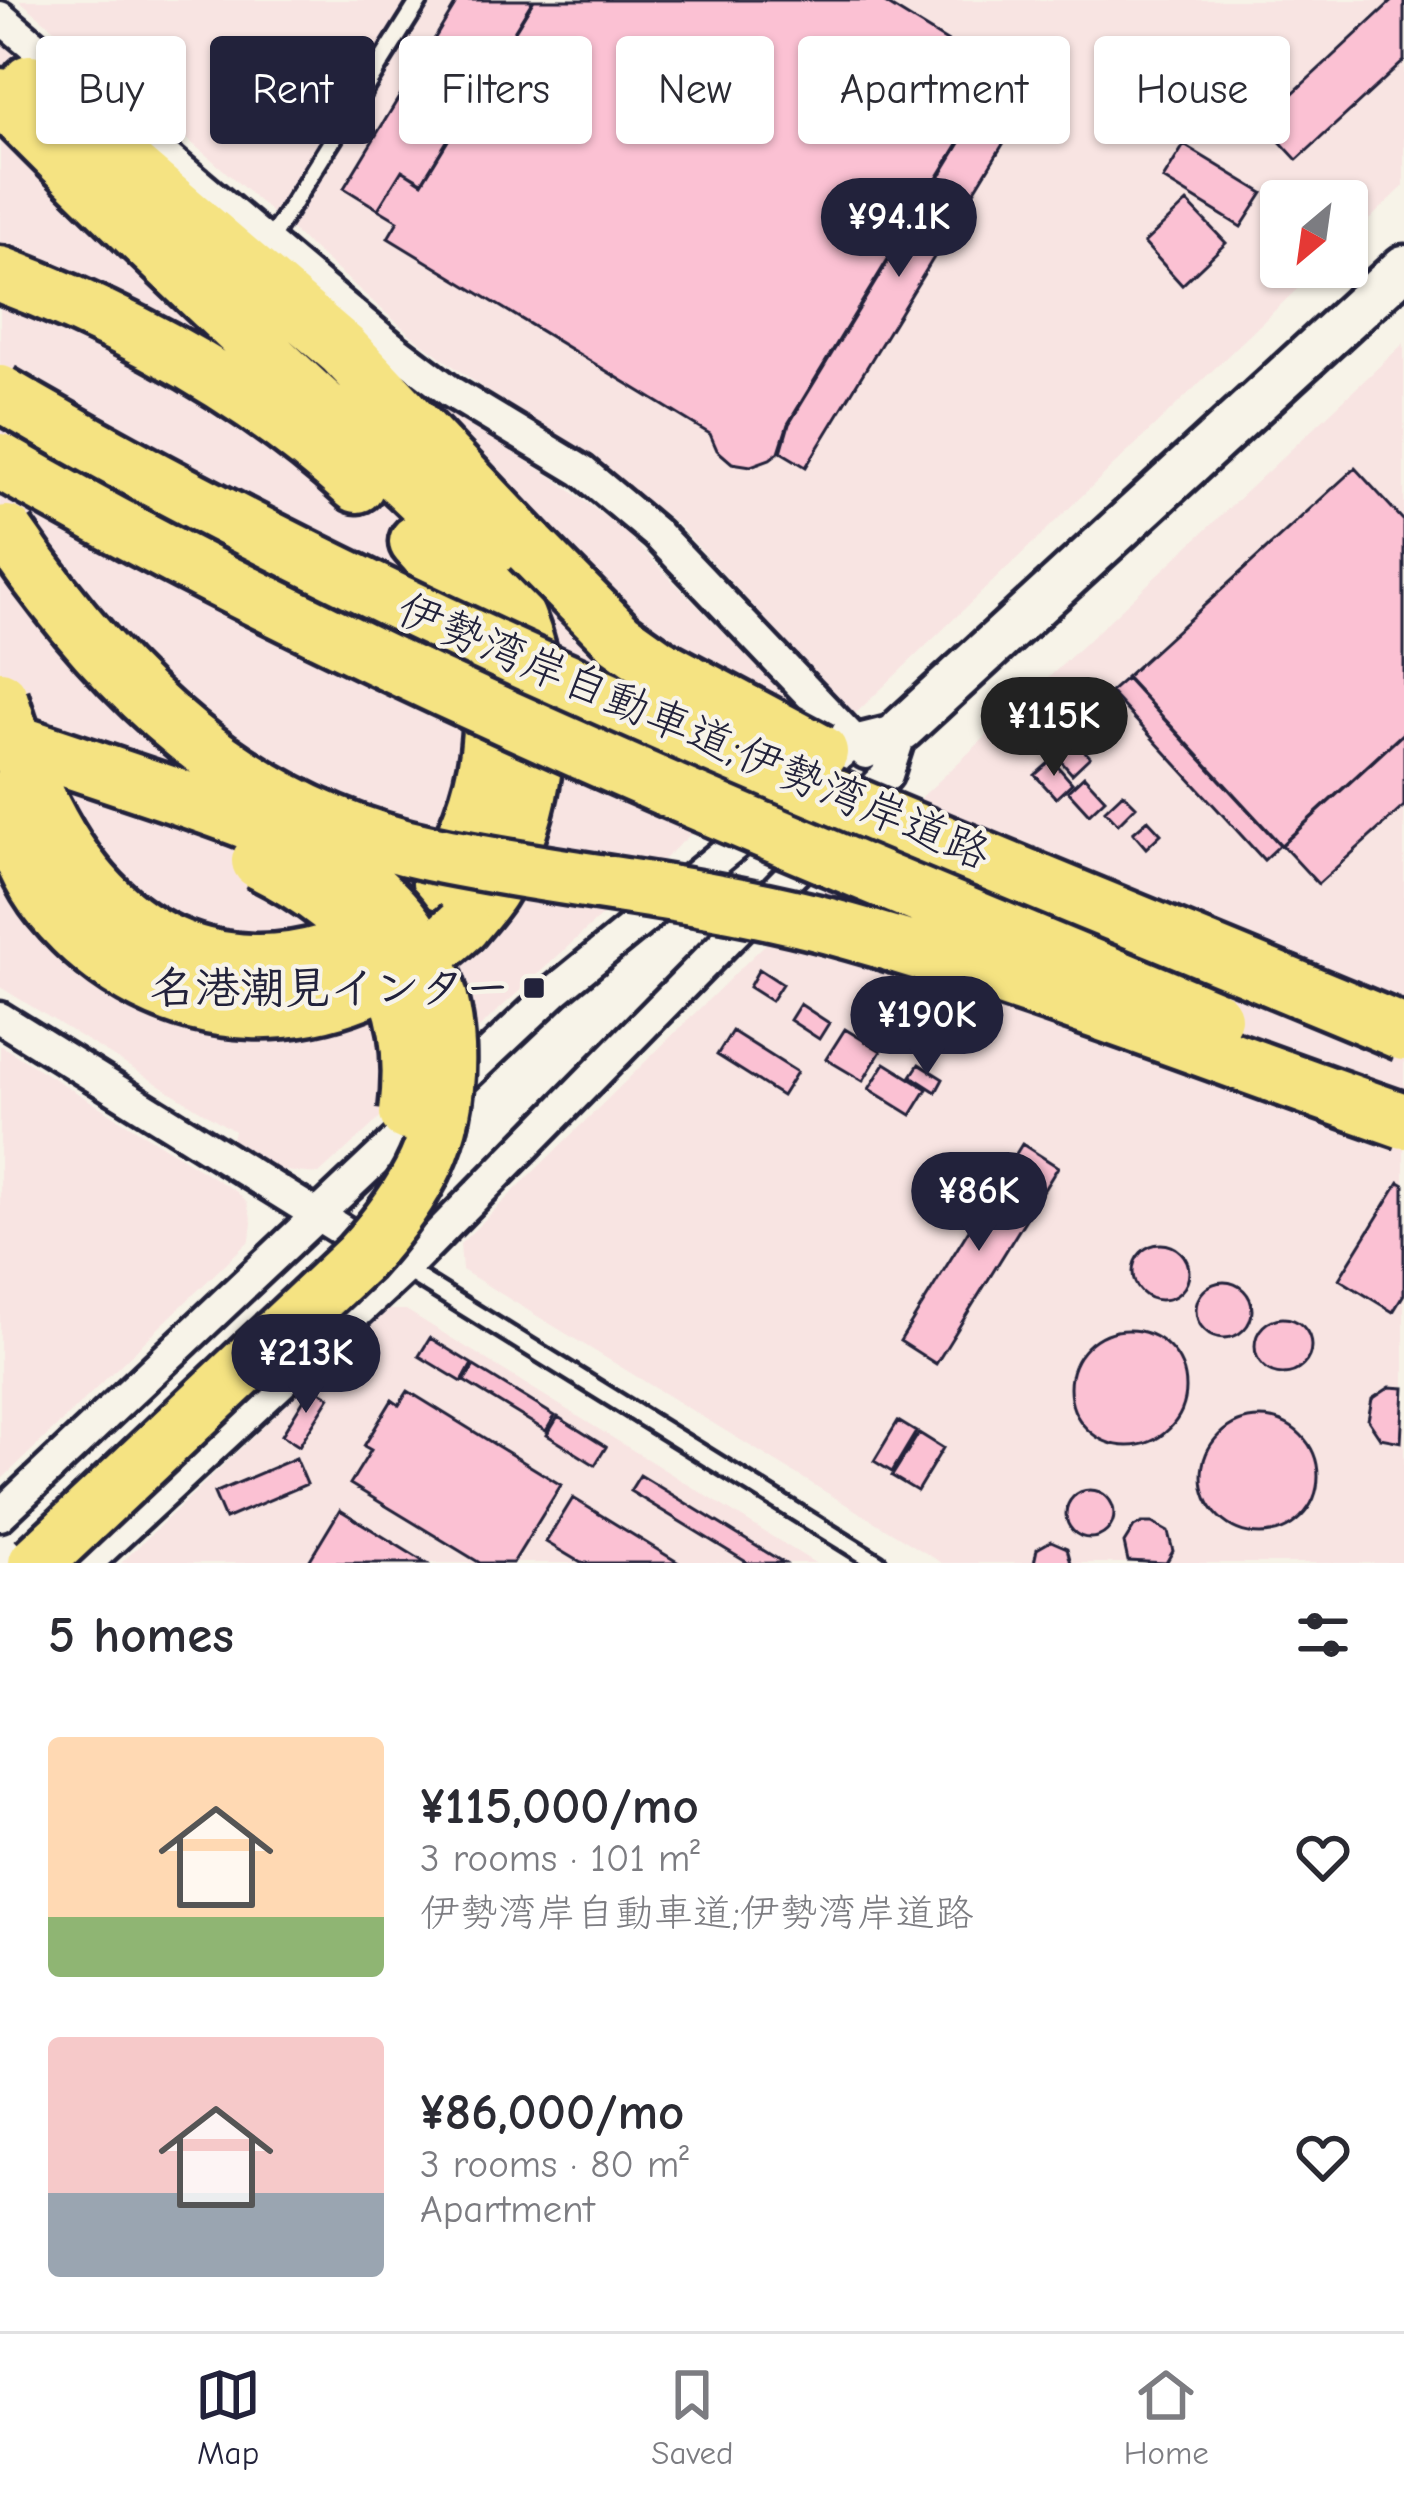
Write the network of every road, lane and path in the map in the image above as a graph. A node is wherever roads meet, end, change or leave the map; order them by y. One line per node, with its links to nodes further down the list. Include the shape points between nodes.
1 (420, 0): 5 (lane)
2 (0, 17): 5 (street)
3 (0, 58): 18 (highway, bridge, via 343,350 579,599 657,665 937,810)
4 (0, 96): 17 (highway, bridge, via 476,558 527,644 536,719 515,839 491,890 461,926 393,979 291,1010 181,999 92,951 48,903)
5 (268, 243): 14 (street, via 451,392 582,471 642,521)
6 (1404, 267): 12 (street)
7 (0, 274): 11 (highway, bridge, via 125,326 206,371 382,508 440,566 475,625 490,731 470,824 440,882 339,949 238,962 166,943 101,894 49,825)
8 (0, 393): 20 (highway, 伊勢湾岸自動車道;伊勢湾岸道路, bridge, via 252,533 547,672)
9 (0, 461): 21 (highway, 伊勢湾岸自動車道;伊勢湾岸道路, bridge, via 224,585 509,721)
10 (0, 517): 22 (highway, bridge, via 54,602 114,672 262,789 344,828 424,852 826,926 959,964)
11 (0, 698)
12 (902, 729): 14 (street); 16 (street)
13 (0, 737): 27 (highway, bridge, via 259,824 342,866 414,937 436,984 446,1033 440,1131 394,1220)
14 (854, 741): 16 (street); 23 (street, via 556,990)
15 (0, 773): 26 (highway, bridge, via 249,856 299,881 381,958 404,1011 413,1064 389,1166 362,1207)
16 (887, 775): 24 (street)
17 (0, 800)
18 (1404, 1016)
19 (0, 1018): 23 (street)
20 (1404, 1033)
21 (1404, 1098)
22 (1404, 1121)
23 (320, 1215): 24 (street); 25 (street)
24 (404, 1269): 28 (street); 29 (lane)
25 (0, 1515)
26 (0, 1557)
27 (36, 1563)
28 (87, 1563)
29 (878, 1563)

